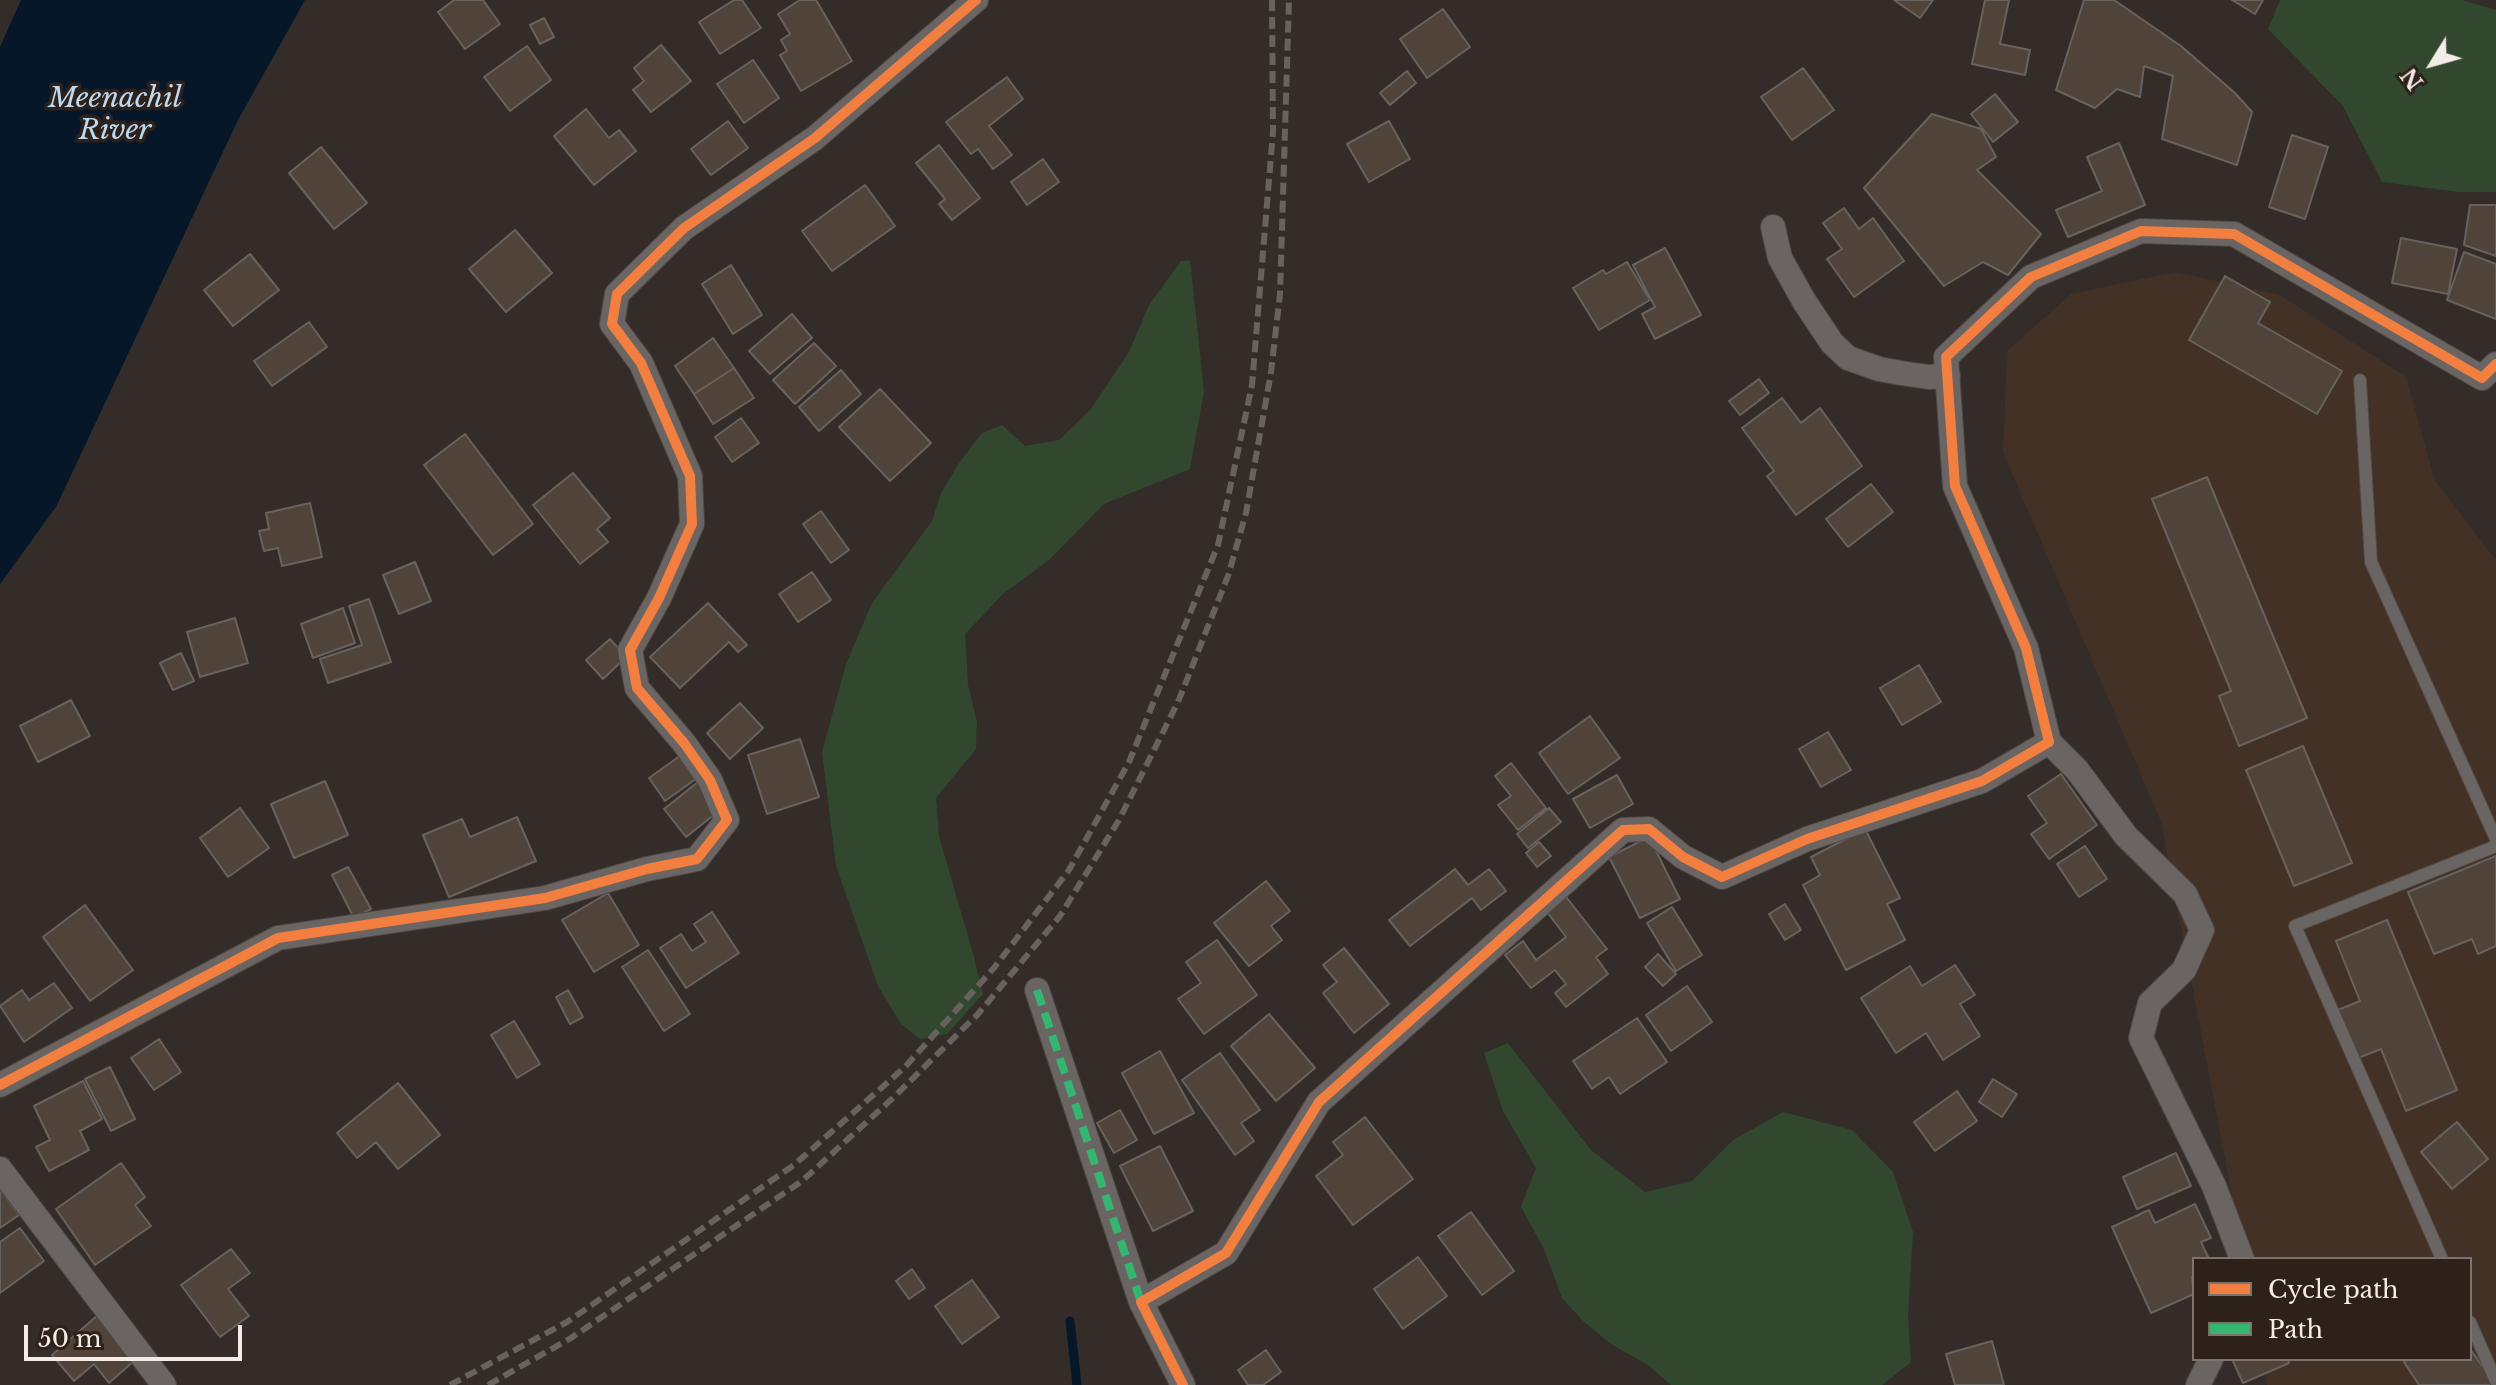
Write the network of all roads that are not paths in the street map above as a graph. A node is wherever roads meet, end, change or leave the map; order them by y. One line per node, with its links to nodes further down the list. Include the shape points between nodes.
1 (976, 0): 10 (street, via 815,138 684,228 617,294 612,324 641,363 690,476 692,524 630,650 637,688 710,780 727,820 697,859 545,898 278,938)
2 (1773, 227): 4 (street, via 1794,285 1817,325 1848,358 1901,373)
3 (2496, 364): 4 (street, via 2482,378 2234,234 2141,231 2031,277 1946,357)
4 (1948, 376): 6 (street, via 1955,486 2026,648)
5 (2360, 380): 7 (lane, via 2371,562)
6 (2049, 742): 12 (street, via 2126,836 2185,894 2202,930 2184,970 2150,1003 2141,1038 2214,1186); 14 (street, via 1982,781 1807,839 1722,877 1683,857 1649,829 1623,830 1319,1102 1226,1253)
7 (2496, 839)
8 (2496, 846): 13 (lane, via 2295,926)
9 (1037, 990): 14 (street)
10 (0, 1085)
11 (0, 1169): 18 (street)
12 (2241, 1257)
13 (2441, 1257)
14 (1141, 1302): 19 (street)
15 (2472, 1327): 17 (lane)
16 (2210, 1361): 20 (street)
17 (2496, 1381)
18 (164, 1385)
19 (1183, 1385)
20 (2198, 1385)

